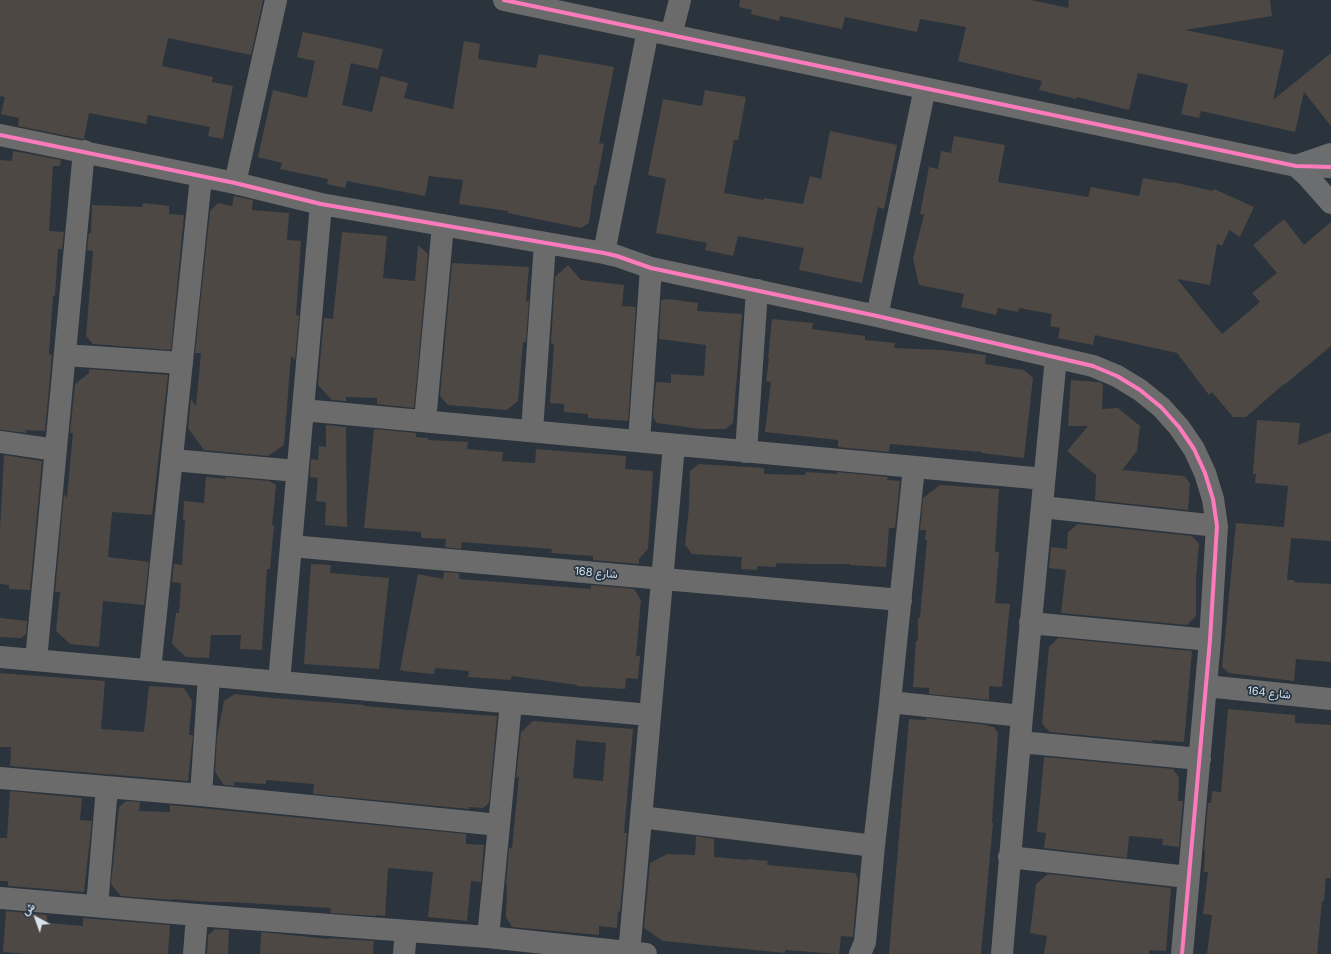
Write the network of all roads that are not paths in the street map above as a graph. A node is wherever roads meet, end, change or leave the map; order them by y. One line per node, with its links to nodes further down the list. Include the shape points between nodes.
1 (276, 0): 14 (street)
2 (504, 0): 4 (street)
3 (680, 0): 5 (street)
4 (648, 30): 5 (street); 19 (street)
5 (671, 35): 6 (street)
6 (925, 88): 10 (street); 22 (street)
7 (0, 135): 8 (street)
8 (84, 151): 12 (street); 23 (street)
9 (1331, 154): 10 (main road)
10 (1296, 166): 11 (street); 13 (street); 15 (main road)
11 (1331, 167)
12 (201, 177): 14 (street); 25 (street)
13 (1331, 181)
14 (235, 183): 16 (street)
15 (1331, 203)
16 (321, 204): 17 (street); 26 (street)
17 (443, 225): 18 (street); 27 (street)
18 (545, 243): 19 (street); 28 (street)
19 (604, 253): 20 (street)
20 (651, 268): 21 (street); 29 (street)
21 (757, 290): 22 (street); 33 (street)
22 (877, 316): 24 (street)
23 (65, 355): 25 (street); 32 (street)
24 (1056, 357): 37 (street); 39 (street, via 1093,366 1117,376 1161,407 1194,449 1213,499)
25 (182, 363): 34 (street)
26 (303, 410): 27 (street); 36 (street)
27 (425, 421): 28 (street)
28 (532, 431): 29 (street)
29 (639, 441): 31 (street)
30 (0, 442): 32 (street)
31 (674, 445): 33 (street); 41 (street)
32 (56, 450): 46 (street)
33 (746, 452): 35 (street)
34 (172, 460): 36 (street); 47 (street)
35 (914, 467): 37 (street); 42 (street)
36 (297, 471): 40 (street)
37 (1044, 479): 38 (street)
38 (1042, 507): 39 (street); 43 (street)
39 (1217, 526): 44 (street)
40 (291, 546): 41 (street, شارع 168); 49 (street)
41 (662, 579): 42 (street, شارع 168); 54 (street)
42 (901, 600): 52 (street)
43 (1030, 623): 44 (street); 55 (street)
44 (1210, 640): 50 (street)
45 (0, 657): 46 (street)
46 (36, 660): 47 (street)
47 (150, 670): 48 (street)
48 (209, 676): 49 (street); 60 (street)
49 (279, 682): 53 (street)
50 (1206, 686): 51 (street, شارع 164); 57 (street)
51 (1331, 699)
52 (890, 702): 55 (street); 63 (street)
53 (511, 703): 54 (street); 62 (street)
54 (650, 715): 61 (street)
55 (1022, 716): 56 (street)
56 (1020, 742): 57 (street); 64 (street)
57 (1200, 759): 65 (street)
58 (0, 778): 59 (street)
59 (107, 787): 60 (street); 67 (street)
60 (201, 794): 62 (street)
61 (641, 817): 63 (street); 73 (street)
62 (499, 825): 70 (street)
63 (874, 846): 74 (street, via 865,942)
64 (1009, 856): 65 (street); 75 (street)
65 (1188, 877): 76 (street)
66 (0, 898): 67 (street)
67 (97, 906): 68 (street)
68 (197, 915): 69 (street); 71 (street)
69 (406, 931): 70 (street); 72 (street)
70 (488, 938): 73 (street)
71 (194, 954)
72 (404, 954)
73 (634, 954)
74 (860, 954)
75 (1002, 954)
76 (1182, 954)

